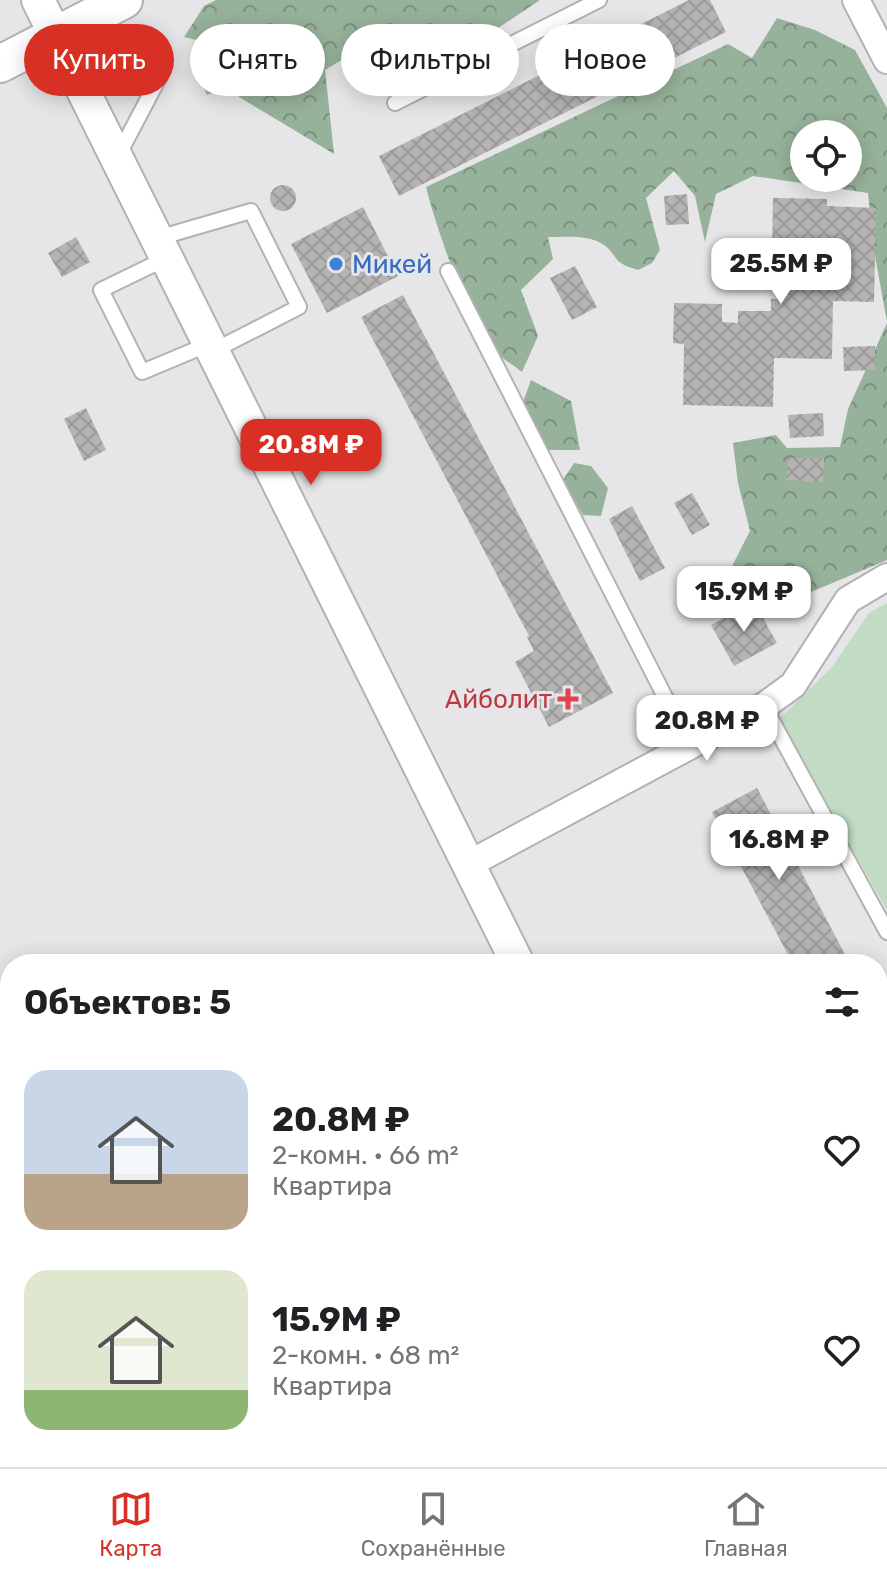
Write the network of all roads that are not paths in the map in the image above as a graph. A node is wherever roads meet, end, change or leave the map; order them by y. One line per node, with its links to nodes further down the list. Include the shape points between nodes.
1 (38, 0): 5 (street)
2 (124, 0): 6 (main road)
3 (599, 0): 12 (lane)
4 (856, 0): 8 (street)
5 (50, 24)
6 (77, 24)
7 (24, 52): 9 (main road)
8 (887, 60)
9 (0, 64)
10 (88, 96): 13 (street)
11 (150, 96): 13 (lane)
12 (395, 103)
13 (118, 156): 14 (street)
14 (162, 248): 16 (street); 16 (lane, via 101,290 142,372); 16 (lane, via 251,211 266,236 299,307)
15 (448, 271): 19 (lane)
16 (211, 347): 20 (street)
17 (887, 577): 18 (street, via 848,600 793,685)
18 (764, 706): 19 (street); 21 (lane)
19 (689, 744): 20 (street)
20 (467, 865): 22 (street)
21 (887, 932)
22 (513, 954)

